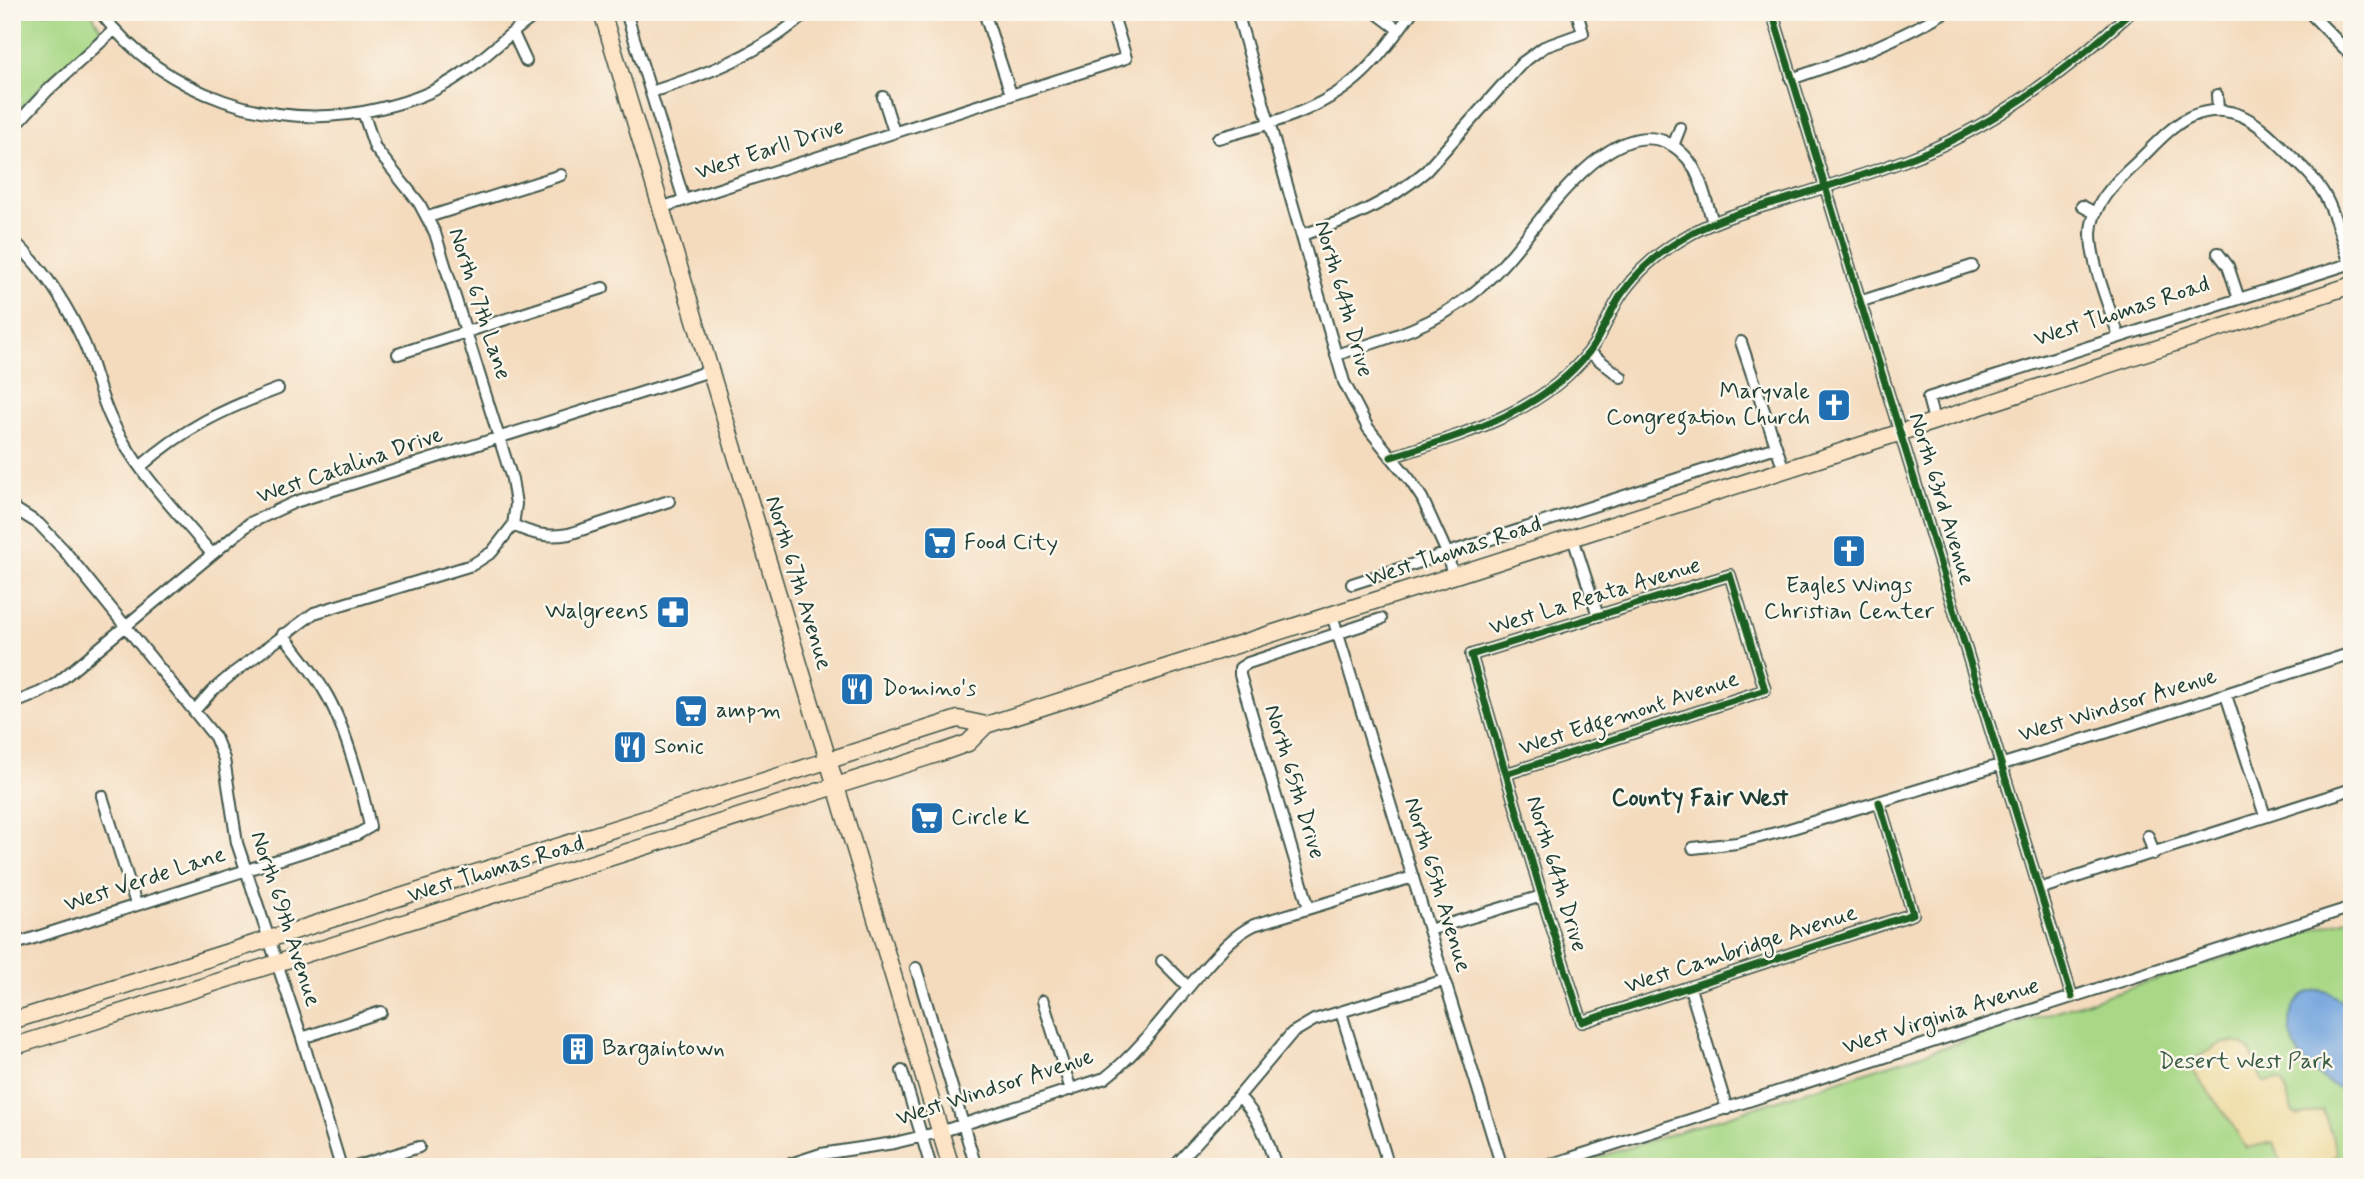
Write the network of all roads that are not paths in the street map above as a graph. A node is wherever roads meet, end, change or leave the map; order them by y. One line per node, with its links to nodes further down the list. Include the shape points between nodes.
1 (100, 12): 16 (street)
2 (540, 12): 18 (street)
3 (602, 12): 38 (main road, North 67th Avenue)
4 (626, 12): 22 (street)
5 (807, 12): 22 (street, via 747,55)
6 (984, 12): 23 (street)
7 (1112, 12): 23 (street, West Earll Drive, via 1126,58)
8 (1237, 12): 28 (street, North 64th Drive)
9 (1375, 12): 17 (street)
10 (1412, 12): 17 (street)
11 (1577, 12): 42 (street, via 1583,33 1544,47 1522,63 1426,171 1359,216)
12 (1772, 12): 21 (street, North 63rd Avenue)
13 (1945, 12): 21 (street, via 1894,41)
14 (2131, 12): 35 (street, via 2056,77 1995,116 1908,159)
15 (2309, 12): 19 (street)
16 (114, 30): 27 (street, via 165,72 235,106 287,116); 30 (street)
17 (1399, 30): 28 (street, via 1377,58 1341,90)
18 (513, 33): 20 (street); 27 (street, via 444,85 423,96)
19 (2352, 55)
20 (526, 61)
21 (1791, 79): 35 (street, North 63rd Avenue)
22 (651, 92): 36 (street)
23 (1011, 94): 31 (street, West Earll Drive)
24 (2217, 95): 26 (street)
25 (883, 97): 31 (street)
26 (2218, 110): 39 (street, via 2178,125 2120,178); 45 (street, via 2260,125 2314,179 2330,205)
27 (363, 112): 40 (street, North 67th Lane, via 375,148)
28 (1269, 124): 32 (street); 42 (street, North 64th Drive)
29 (1680, 128): 33 (street)
30 (12, 129)
31 (894, 132): 36 (street, West Earll Drive)
32 (1218, 138)
33 (1673, 146): 41 (street, via 1689,160); 56 (street, via 1646,138 1612,148 1573,181 1492,277 1466,299 1422,325)
34 (561, 175): 40 (street)
35 (1825, 187): 41 (street); 50 (street, North 63rd Avenue)
36 (684, 201): 38 (street, West Earll Drive)
37 (2082, 206): 39 (street)
38 (660, 208): 57 (main road, North 67th Avenue)
39 (2095, 213): 52 (street, via 2091,234 2094,256)
40 (428, 217): 51 (street, North 67th Lane)
41 (1713, 222): 54 (street, via 1681,239 1638,274 1622,293)
42 (1302, 235): 56 (street, North 64th Drive)
43 (12, 239): 65 (street, via 41,271 70,315 111,420)
44 (2218, 253): 49 (street, via 2228,266)
45 (2351, 264): 49 (street, West Thomas Road)
46 (1972, 266): 50 (street)
47 (2352, 285): 60 (main road, West Thomas Road)
48 (603, 288): 51 (street)
49 (2239, 299): 52 (street, West Thomas Road)
50 (1862, 301): 61 (street, North 63rd Avenue)
51 (465, 331): 55 (street); 62 (street, North 67th Lane)
52 (2119, 337): 60 (street, West Thomas Road, via 1928,398)
53 (1741, 342): 63 (street)
54 (1590, 352): 58 (street); 64 (street, via 1541,397 1504,419)
55 (398, 354)
56 (1336, 355): 64 (street, North 64th Drive, via 1352,399)
57 (710, 371): 62 (street, West Catalina Drive); 89 (main road, North 67th Avenue)
58 (1621, 377)
59 (278, 389): 65 (street, via 209,417)
60 (1934, 420): 61 (main road, West Thomas Road)
61 (1900, 432): 66 (main road, West Thomas Road); 90 (street, North 63rd Avenue)
62 (499, 438): 69 (street, North 67th Lane, via 515,494); 72 (street, West Catalina Drive, via 295,502 250,523)
63 (1776, 447): 66 (street); 71 (street, West Thomas Road)
64 (1391, 457): 71 (street, North 64th Drive, via 1422,498)
65 (140, 467): 72 (street)
66 (1784, 470): 70 (main road, West Thomas Road)
67 (669, 501): 69 (street, via 553,537)
68 (12, 507): 78 (street, North 69th Avenue, via 50,535)
69 (513, 525): 80 (street, via 492,552 472,565 314,613)
70 (1573, 538): 73 (main road, West Thomas Road); 76 (street)
71 (1447, 553): 73 (street, North 64th Drive); 74 (street, West Thomas Road)
72 (212, 554): 78 (street, West Catalina Drive)
73 (1453, 576): 75 (main road, West Thomas Road)
74 (1352, 584)
75 (1332, 615): 79 (street, North 65th Avenue); 88 (main road, West Thomas Road)
76 (1598, 616): 82 (street, West La Reata Avenue); 84 (street, West La Reata Avenue, via 1730,575)
77 (1381, 619): 79 (street, West Thomas Road)
78 (125, 625): 86 (street, West Catalina Drive, via 57,682); 87 (street, North 69th Avenue)
79 (1338, 633): 83 (street, West Thomas Road); 101 (street, North 65th Avenue)
80 (283, 634): 87 (street); 100 (street, West Verde Lane, via 326,692 370,827)
81 (2352, 653): 85 (street, West Windsor Avenue)
82 (1471, 655): 91 (street, North 64th Drive)
83 (1240, 668): 106 (street, North 65th Drive)
84 (1765, 690): 91 (street, West Edgemont Avenue)
85 (2225, 695): 90 (street, West Windsor Avenue); 96 (street)
86 (12, 704)
87 (195, 710): 100 (street, North 69th Avenue, via 224,759 233,827)
88 (986, 725): 89 (main road, West Thomas Road, via 958,719); 92 (main road, West Thomas Road, via 968,743)
89 (829, 762): 92 (main road, North 67th Avenue); 108 (main road, West Thomas Road)
90 (2001, 764): 95 (street, West Windsor Avenue); 102 (street, North 63rd Avenue)
91 (1506, 774): 103 (street, North 64th Drive)
92 (836, 786): 112 (main road, West Thomas Road); 131 (main road, North 67th Avenue)
93 (2352, 789): 96 (street)
94 (102, 796): 104 (street)
95 (1879, 802): 98 (street, West Windsor Avenue, via 1737,843); 117 (street, West Cambridge Avenue, via 1913,914)
96 (2265, 816): 99 (street)
97 (2148, 836): 99 (street)
98 (1693, 848)
99 (2154, 854): 102 (street)
100 (245, 870): 104 (street, West Verde Lane); 108 (street, North 69th Avenue)
101 (1413, 877): 106 (street, West Windsor Avenue); 107 (street, North 65th Avenue)
102 (2039, 889): 118 (street, North 63rd Avenue)
103 (1542, 895): 107 (street); 123 (street, North 64th Drive)
104 (136, 904): 109 (street, West Verde Lane)
105 (2352, 907): 118 (street, West Virginia Avenue)
106 (1309, 908): 116 (street, West Windsor Avenue, via 1243,930)
107 (1429, 930): 114 (street, North 65th Avenue)
108 (268, 940): 110 (main road, West Thomas Road); 112 (street, North 69th Avenue)
109 (12, 945)
110 (199, 961): 115 (main road); 122 (main road, West Thomas Road)
111 (1162, 961): 116 (street)
112 (276, 963): 115 (main road, West Thomas Road); 124 (street, North 69th Avenue)
113 (916, 968): 130 (street)
114 (1445, 980): 121 (street); 143 (street, North 65th Avenue)
115 (206, 985): 125 (main road, West Thomas Road)
116 (1188, 987): 127 (street, West Windsor Avenue, via 1126,1060 1105,1078)
117 (1690, 988): 123 (street, West Cambridge Avenue); 129 (street)
118 (2072, 997): 129 (street, West Virginia Avenue)
119 (1043, 1001): 127 (street)
120 (381, 1012): 124 (street)
121 (1341, 1012): 128 (street, via 1292,1033); 142 (street)
122 (13, 1020): 125 (main road)
123 (1582, 1022)
124 (302, 1038): 134 (street, North 69th Avenue)
125 (17, 1045)
126 (902, 1071): 132 (street)
127 (1071, 1090): 130 (street, West Windsor Avenue)
128 (1239, 1097): 140 (street); 141 (street, via 1262,1125)
129 (1727, 1109): 144 (street, West Virginia Avenue)
130 (964, 1125): 131 (street, West Windsor Avenue); 139 (street)
131 (940, 1132): 132 (street, West Windsor Avenue); 138 (main road, North 67th Avenue)
132 (922, 1137): 136 (street, West Windsor Avenue, via 821,1154); 137 (street)
133 (419, 1147): 135 (street)
134 (341, 1167)
135 (355, 1167)
136 (780, 1167)
137 (930, 1167)
138 (951, 1167)
139 (976, 1167)
140 (1174, 1167)
141 (1276, 1167)
142 (1389, 1167)
143 (1502, 1167)
144 (1543, 1167)

